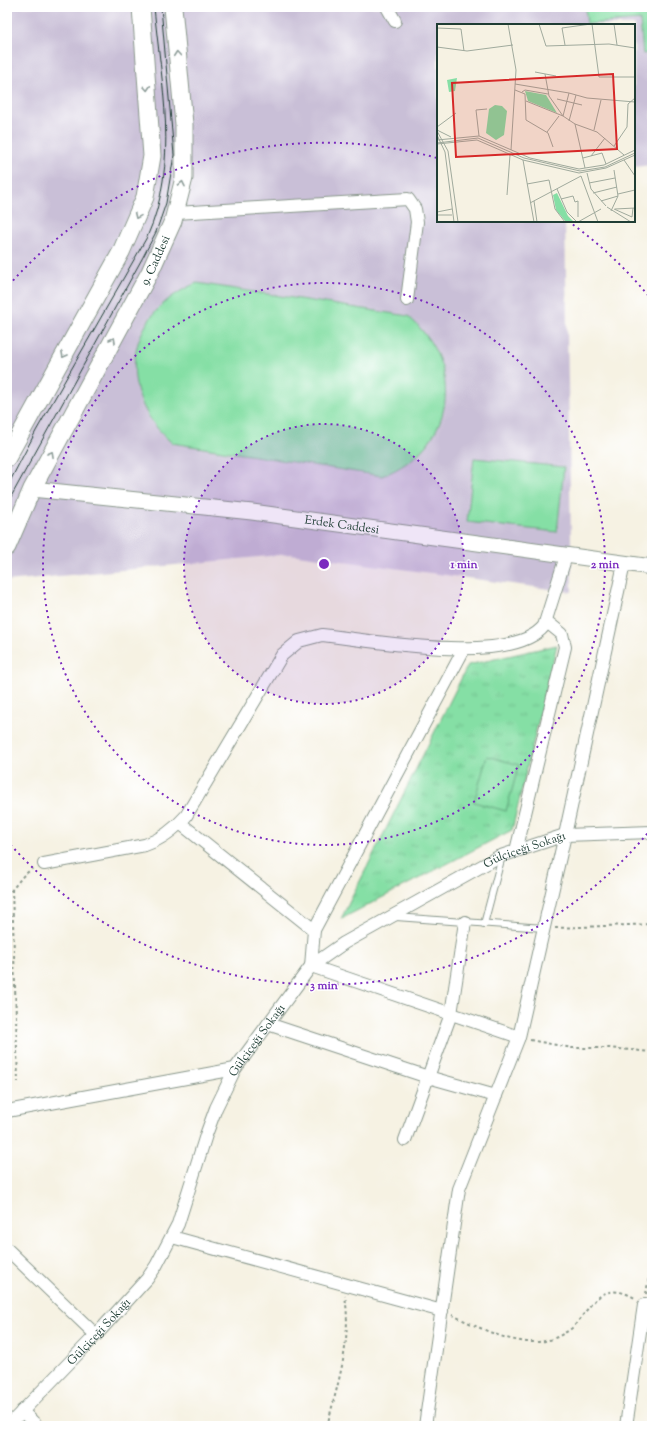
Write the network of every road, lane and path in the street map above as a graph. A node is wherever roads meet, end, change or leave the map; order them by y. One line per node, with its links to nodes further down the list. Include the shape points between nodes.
1 (141, 7): 7 (main road, one-way to 7, via 152,156 145,197 122,252)
2 (173, 7): 5 (main road, 9. Caddesi, one-way to 2, via 184,178 184,124)
3 (386, 7): 4 (street)
4 (395, 21)
5 (176, 213): 6 (street, via 408,199 415,209 417,222); 8 (main road, 9. Caddesi, one-way to 5, via 150,272)
6 (407, 300)
7 (7, 458)
8 (32, 488): 9 (main road, 9. Caddesi); 10 (street, Erdek Caddesi, via 252,512)
9 (7, 547)
10 (566, 556): 11 (street, Erdek Caddesi); 13 (street)
11 (624, 564): 12 (street, Erdek Caddesi); 17 (street)
12 (652, 567)
13 (546, 621): 14 (street, via 540,631 526,639 494,647); 18 (street, via 562,634 565,647)
14 (464, 649): 15 (street, via 322,635 306,637 293,644 282,655); 28 (street)
15 (180, 823): 20 (street, via 166,836 145,845); 28 (street)
16 (652, 832): 17 (street, Gülçiçeği Sokağı)
17 (565, 835): 18 (street, Gülçiçeği Sokağı); 27 (street)
18 (516, 851): 19 (street, Gülçiçeği Sokağı)
19 (502, 856): 23 (street, Gülçiçeği Sokağı); 25 (lane)
20 (44, 864): 21 (path, via 28,871)
21 (12, 889): 22 (path); 38 (path)
22 (7, 896)
23 (392, 916): 24 (lane); 29 (street, Gülçiçeği Sokağı, via 344,943)
24 (465, 922): 25 (lane); 32 (street)
25 (484, 924): 27 (lane)
26 (652, 924): 27 (path)
27 (544, 928): 34 (street)
28 (314, 930): 29 (street)
29 (311, 966): 32 (street); 33 (street, Gülçiçeği Sokağı)
30 (652, 1004): 31 (path)
31 (652, 1010)
32 (451, 1014): 34 (street); 37 (street)
33 (268, 1024): 36 (street, Gülçiçeği Sokağı); 37 (street)
34 (518, 1037): 35 (path, via 572,1048); 39 (street)
35 (652, 1052)
36 (235, 1069): 40 (street); 42 (street, Gülçiçeği Sokağı, via 216,1108)
37 (428, 1077): 39 (street); 41 (street)
38 (18, 1082)
39 (496, 1096): 47 (street, via 459,1188)
40 (7, 1112)
41 (405, 1140)
42 (172, 1237): 45 (street); 48 (street, Gülçiçeği Sokağı, via 147,1279)
43 (7, 1249): 48 (street)
44 (652, 1259): 46 (path)
45 (341, 1284): 47 (street); 52 (path, via 347,1309 348,1334)
46 (648, 1305): 47 (path, via 627,1295 608,1293 591,1303 565,1333 551,1340 536,1342 502,1336); 54 (street)
47 (442, 1311): 53 (street)
48 (96, 1335): 49 (street, Gülçiçeği Sokağı)
49 (22, 1411): 50 (street, Gülçiçeği Sokağı); 51 (street)
50 (8, 1426)
51 (37, 1426)
52 (327, 1426)
53 (425, 1426)
54 (626, 1426)

